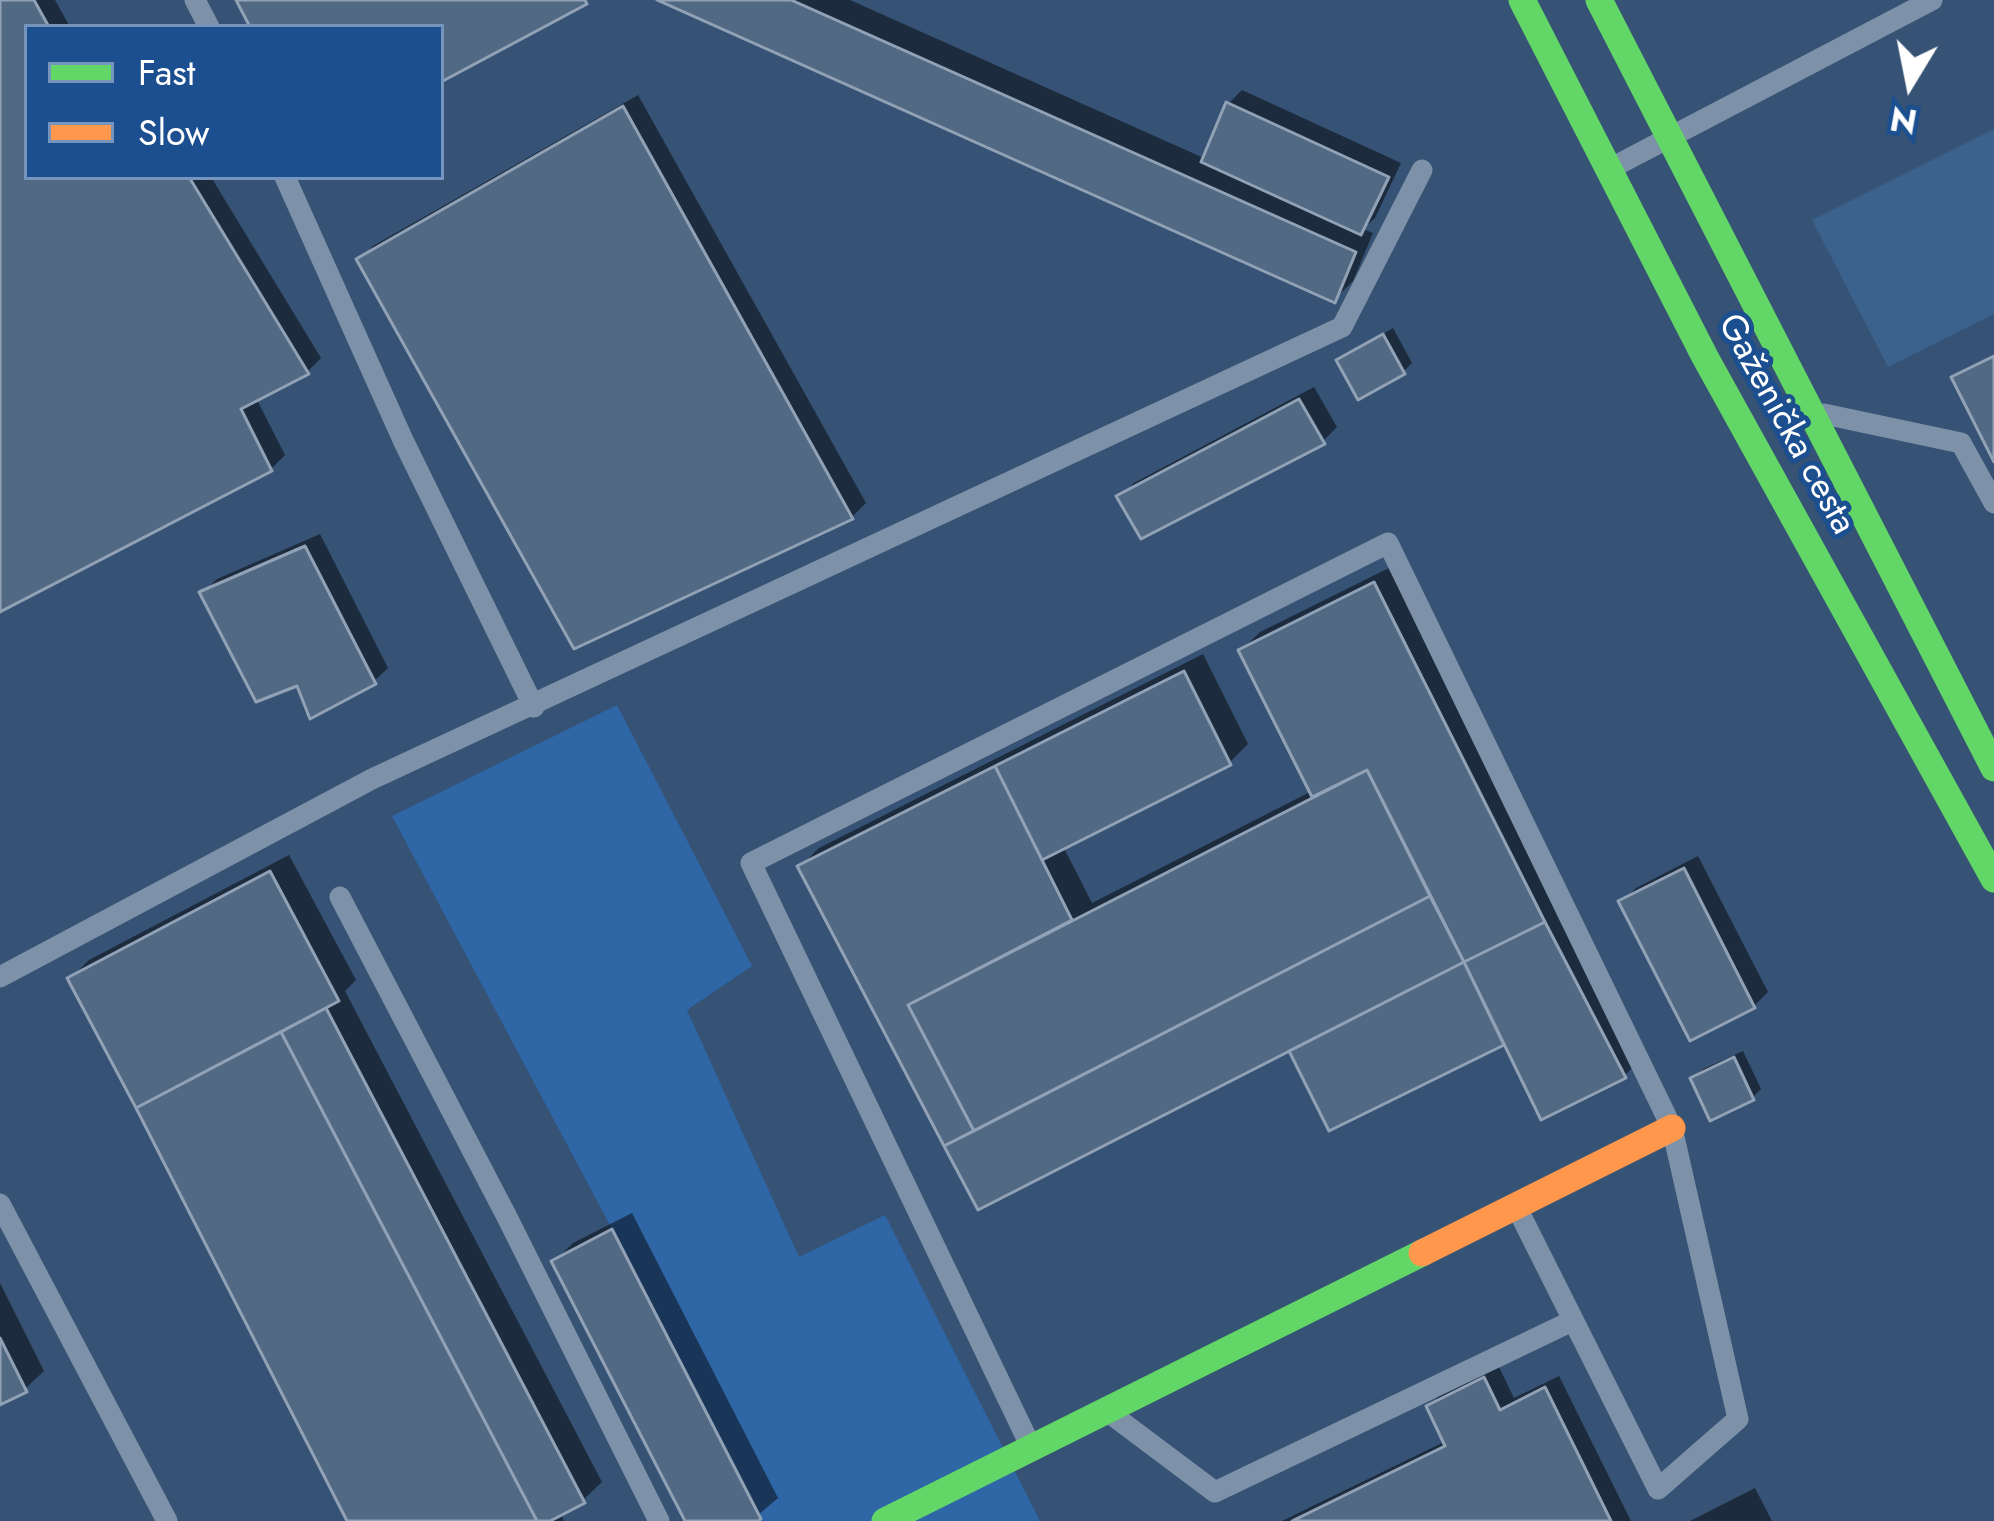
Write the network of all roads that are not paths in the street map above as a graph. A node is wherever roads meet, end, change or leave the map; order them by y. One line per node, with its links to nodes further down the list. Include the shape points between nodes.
1 (1522, 0): 5 (main road, Gaženička cesta)
2 (1599, 0): 4 (main road, Gaženička cesta)
3 (1932, 0): 4 (lane)
4 (1672, 139): 5 (lane); 8 (main road, Gaženička cesta)
5 (1609, 169): 13 (main road, Gaženička cesta)
6 (1422, 170): 11 (lane, via 1342,327)
7 (286, 180): 11 (lane)
8 (1812, 411): 9 (lane, via 1961,443); 12 (main road, Gaženička cesta)
9 (1987, 476): 10 (lane)
10 (1994, 503)
11 (534, 706): 15 (lane, via 372,779)
12 (1994, 768)
13 (1994, 879)
14 (340, 897): 23 (lane)
15 (0, 977)
16 (1672, 1129): 18 (main road); 19 (lane, via 1738,1419 1658,1489); 21 (lane, via 1388,543 751,863)
17 (0, 1204): 22 (lane)
18 (1516, 1206): 19 (lane); 20 (main road)
19 (1572, 1321): 20 (lane, via 1215,1492)
20 (1106, 1411): 21 (main road)
21 (1031, 1448): 24 (main road)
22 (167, 1521)
23 (659, 1521)
24 (885, 1521)

